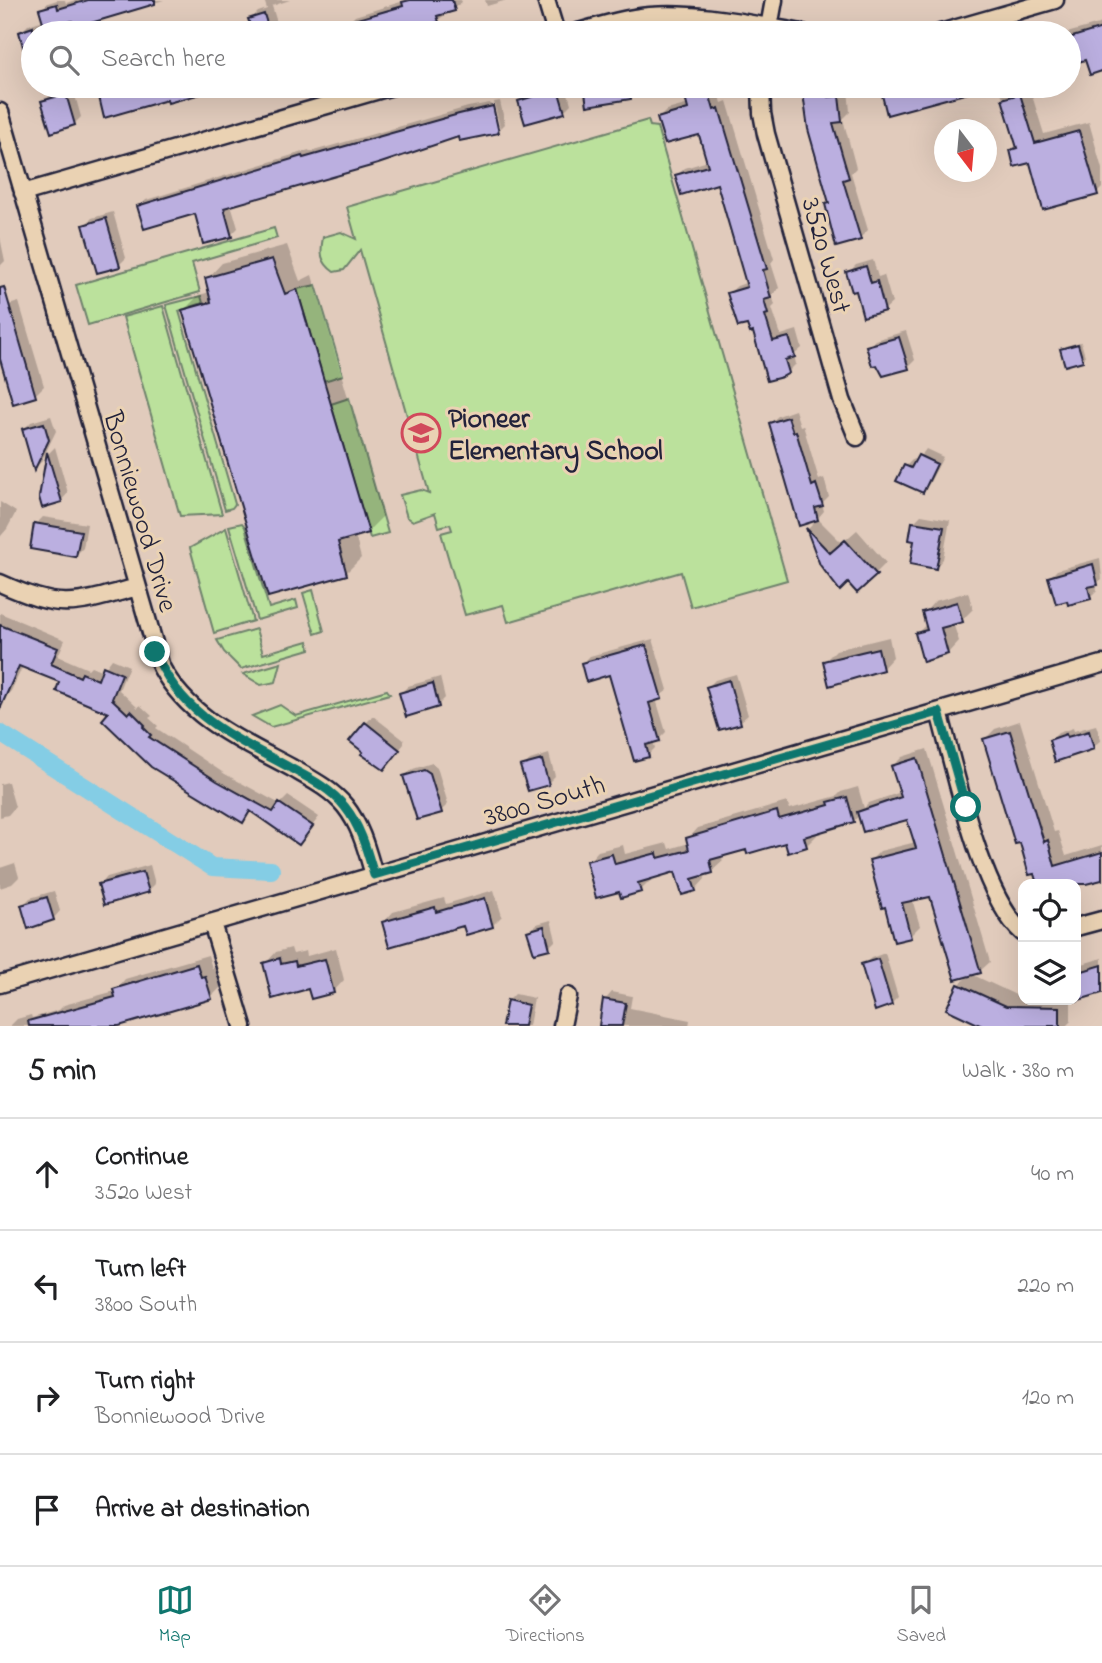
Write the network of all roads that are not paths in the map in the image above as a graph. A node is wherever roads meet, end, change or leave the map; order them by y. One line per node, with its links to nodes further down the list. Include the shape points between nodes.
1 (546, 0): 4 (street)
2 (774, 0): 7 (street)
3 (1055, 0): 8 (street)
4 (552, 21)
5 (622, 21): 6 (street, via 665,15)
6 (718, 21)
7 (771, 21)
8 (982, 21)
9 (352, 98): 12 (street)
10 (761, 98): 13 (street, 3520 West, via 766,134 842,400)
11 (0, 112): 12 (street, Bonniewood Drive)
12 (23, 193): 15 (street, Bonniewood Drive)
13 (857, 437)
14 (0, 583): 15 (street, via 36,598 65,603)
15 (137, 587): 18 (street, Bonniewood Drive, via 158,660 181,697 209,722 339,799 359,829)
16 (1102, 664): 17 (street, 3800 South)
17 (939, 712): 18 (street, 3800 South); 22 (street, via 986,875)
18 (374, 875): 20 (street, 3800 South)
19 (1102, 920): 21 (street)
20 (212, 922): 23 (street, 3800 South); 25 (street)
21 (1081, 926)
22 (1018, 928)
23 (0, 984)
24 (568, 996): 26 (street)
25 (243, 1026)
26 (562, 1026)

